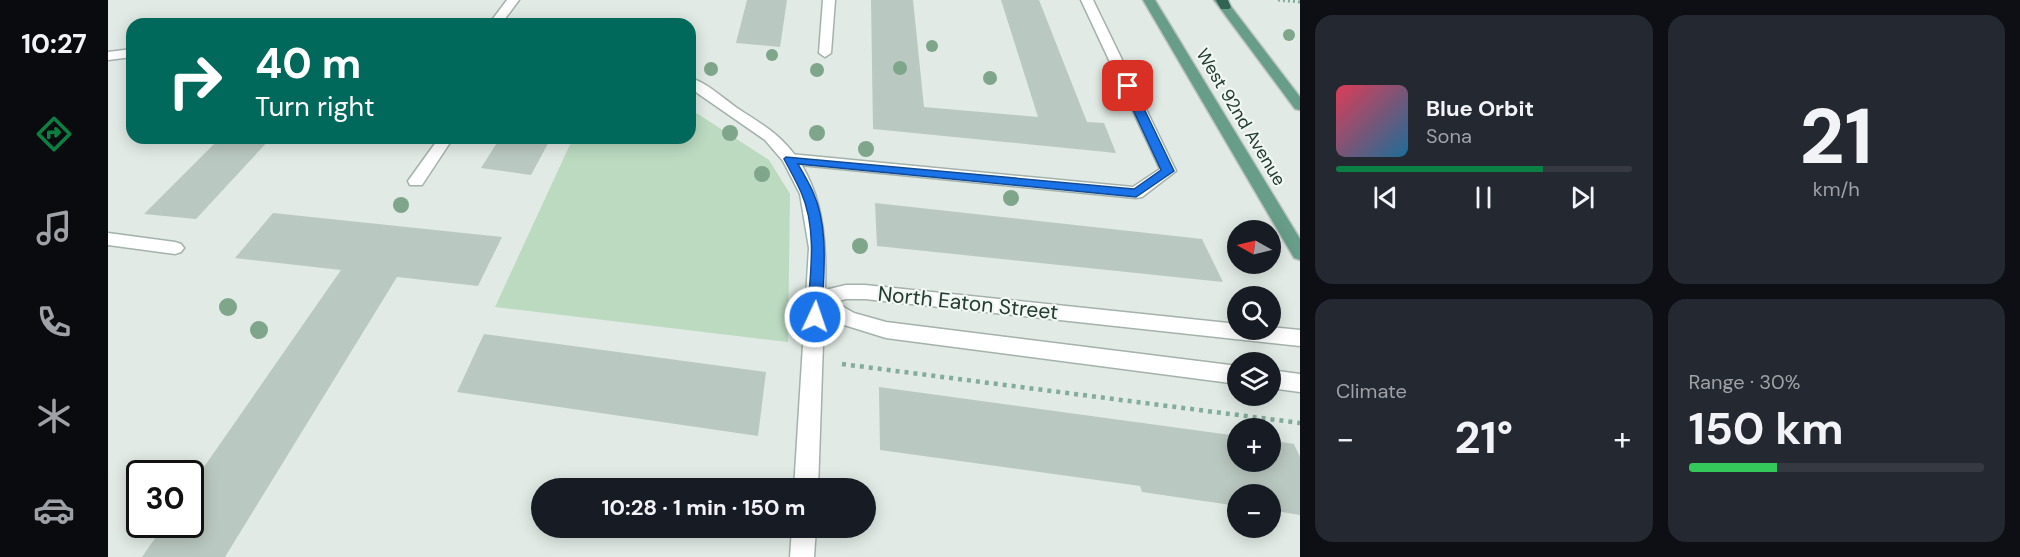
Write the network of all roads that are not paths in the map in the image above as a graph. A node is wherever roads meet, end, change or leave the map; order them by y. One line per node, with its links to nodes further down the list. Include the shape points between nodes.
1 (513, 0): 6 (street)
2 (829, 0): 7 (street)
3 (1088, 0): 13 (street, via 1168,171 1136,193)
4 (1149, 0): 17 (main road, West 92nd Avenue)
5 (1222, 2): 11 (main road)
6 (500, 18)
7 (825, 53)
8 (126, 54): 9 (street)
9 (108, 56)
10 (696, 86): 13 (street, via 770,137)
11 (1300, 106)
12 (442, 144): 14 (street)
13 (790, 159): 18 (street, via 808,194 814,217 818,248)
14 (416, 181)
15 (108, 239): 16 (street)
16 (175, 248)
17 (1300, 254)
18 (816, 300): 19 (street, North Eaton Street, via 846,292 865,292); 20 (street, North Eaton Street, via 848,319 886,330); 23 (street)
19 (1300, 338)
20 (1227, 374)
21 (1281, 380): 22 (street)
22 (1300, 383)
23 (807, 478)
24 (803, 538): 25 (street)
25 (802, 557)

